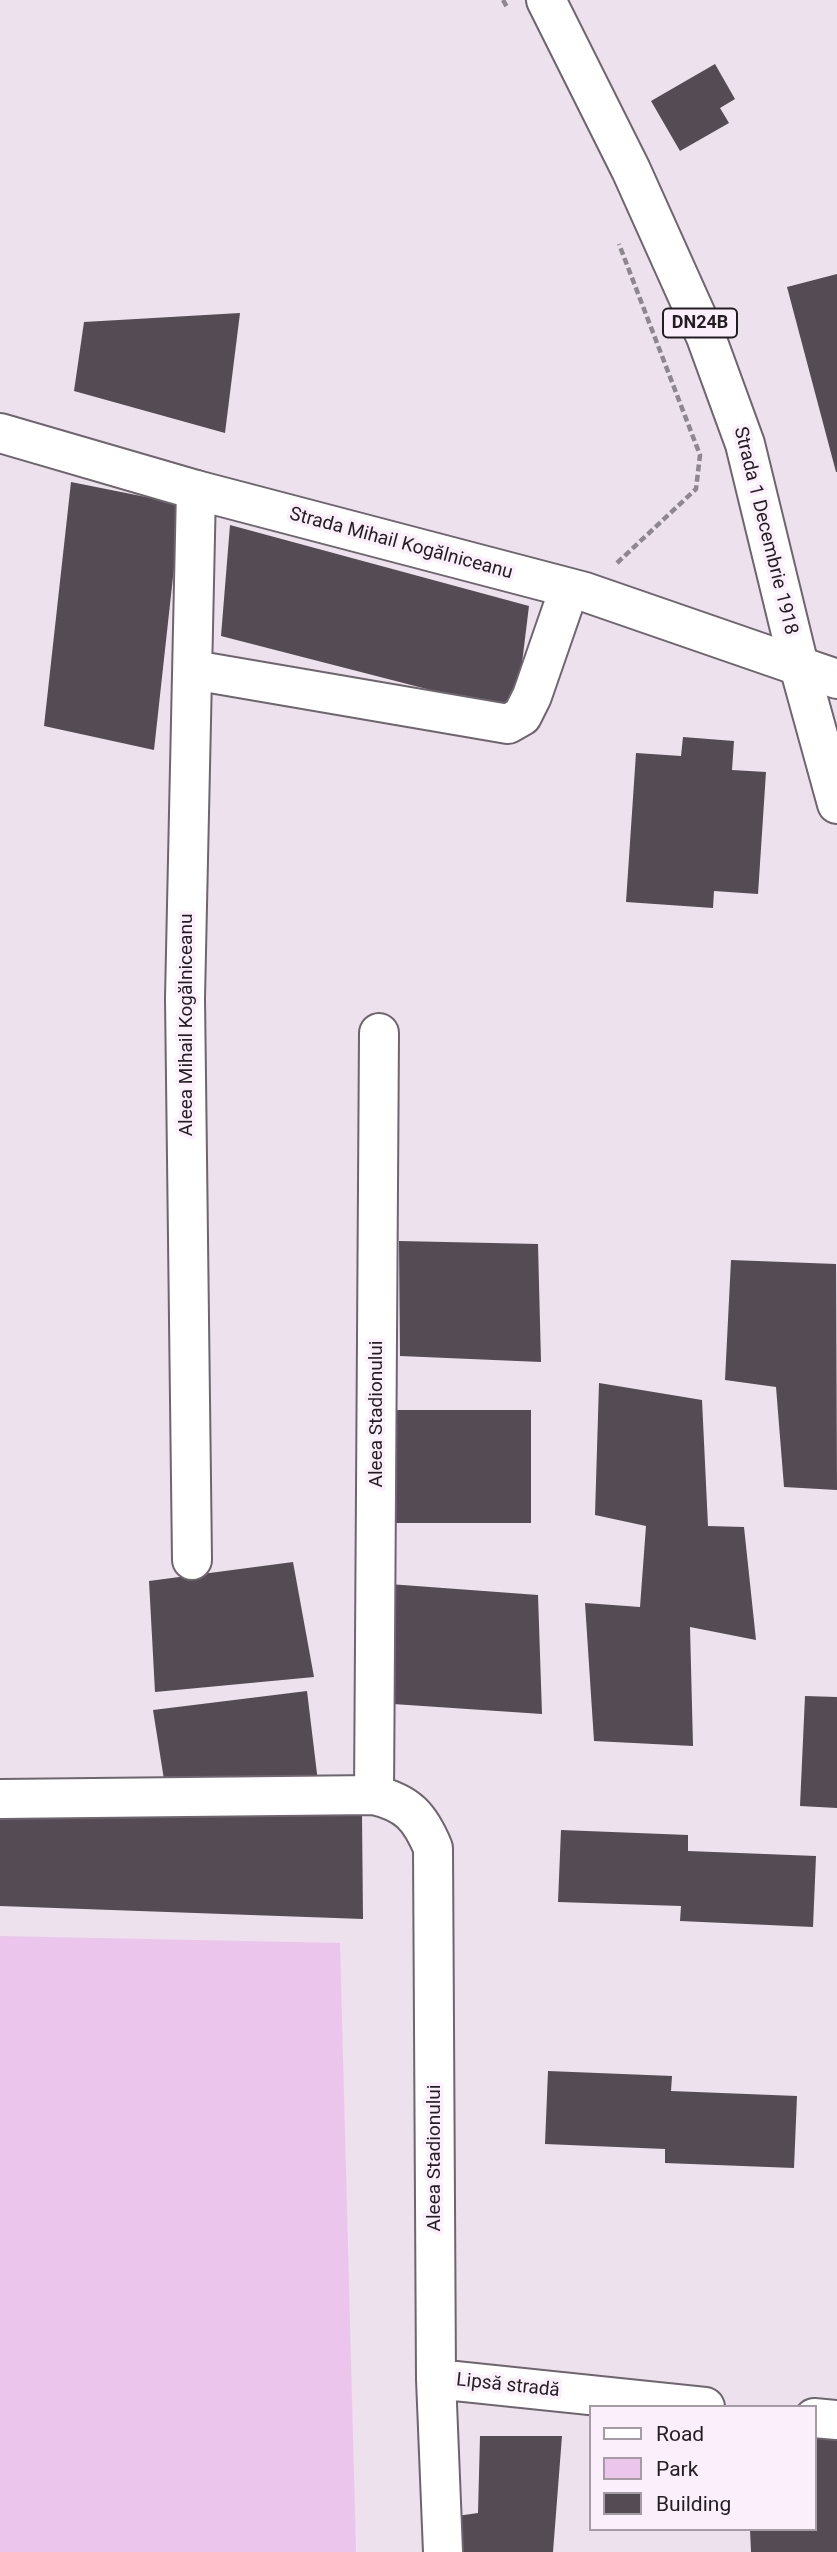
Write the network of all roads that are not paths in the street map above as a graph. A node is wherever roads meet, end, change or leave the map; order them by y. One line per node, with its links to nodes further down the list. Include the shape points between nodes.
1 (546, 0): 5 (main road, Strada 1 Decembrie 1918 / DN24B, via 631,170 706,337 746,444)
2 (0, 433): 3 (main road, Strada Mihail Kogălniceanu)
3 (196, 490): 4 (main road, Strada Mihail Kogălniceanu); 6 (main road, Aleea Mihail Kogălniceanu)
4 (577, 590): 5 (main road, Strada Mihail Kogălniceanu); 6 (main road, via 522,716 508,724)
5 (799, 666): 7 (main road, Strada Mihail Kogălniceanu); 8 (main road, Strada 1 Decembrie 1918 / DN24B)
6 (192, 670): 10 (main road, Aleea Mihail Kogălniceanu, via 186,998)
7 (837, 679)
8 (837, 804)
9 (379, 1033): 11 (main road, Aleea Stadionului)
10 (192, 1560)
11 (374, 1795): 12 (main road, Aleea Stadionului); 13 (main road, Aleea Stadionului, via 391,1799 416,1815 433,1848)
12 (0, 1799)
13 (436, 2379): 14 (main road, Lipsă stradă); 17 (main road, Aleea Stadionului)
14 (686, 2405)
15 (816, 2418): 16 (main road)
16 (837, 2420)
17 (443, 2552)

